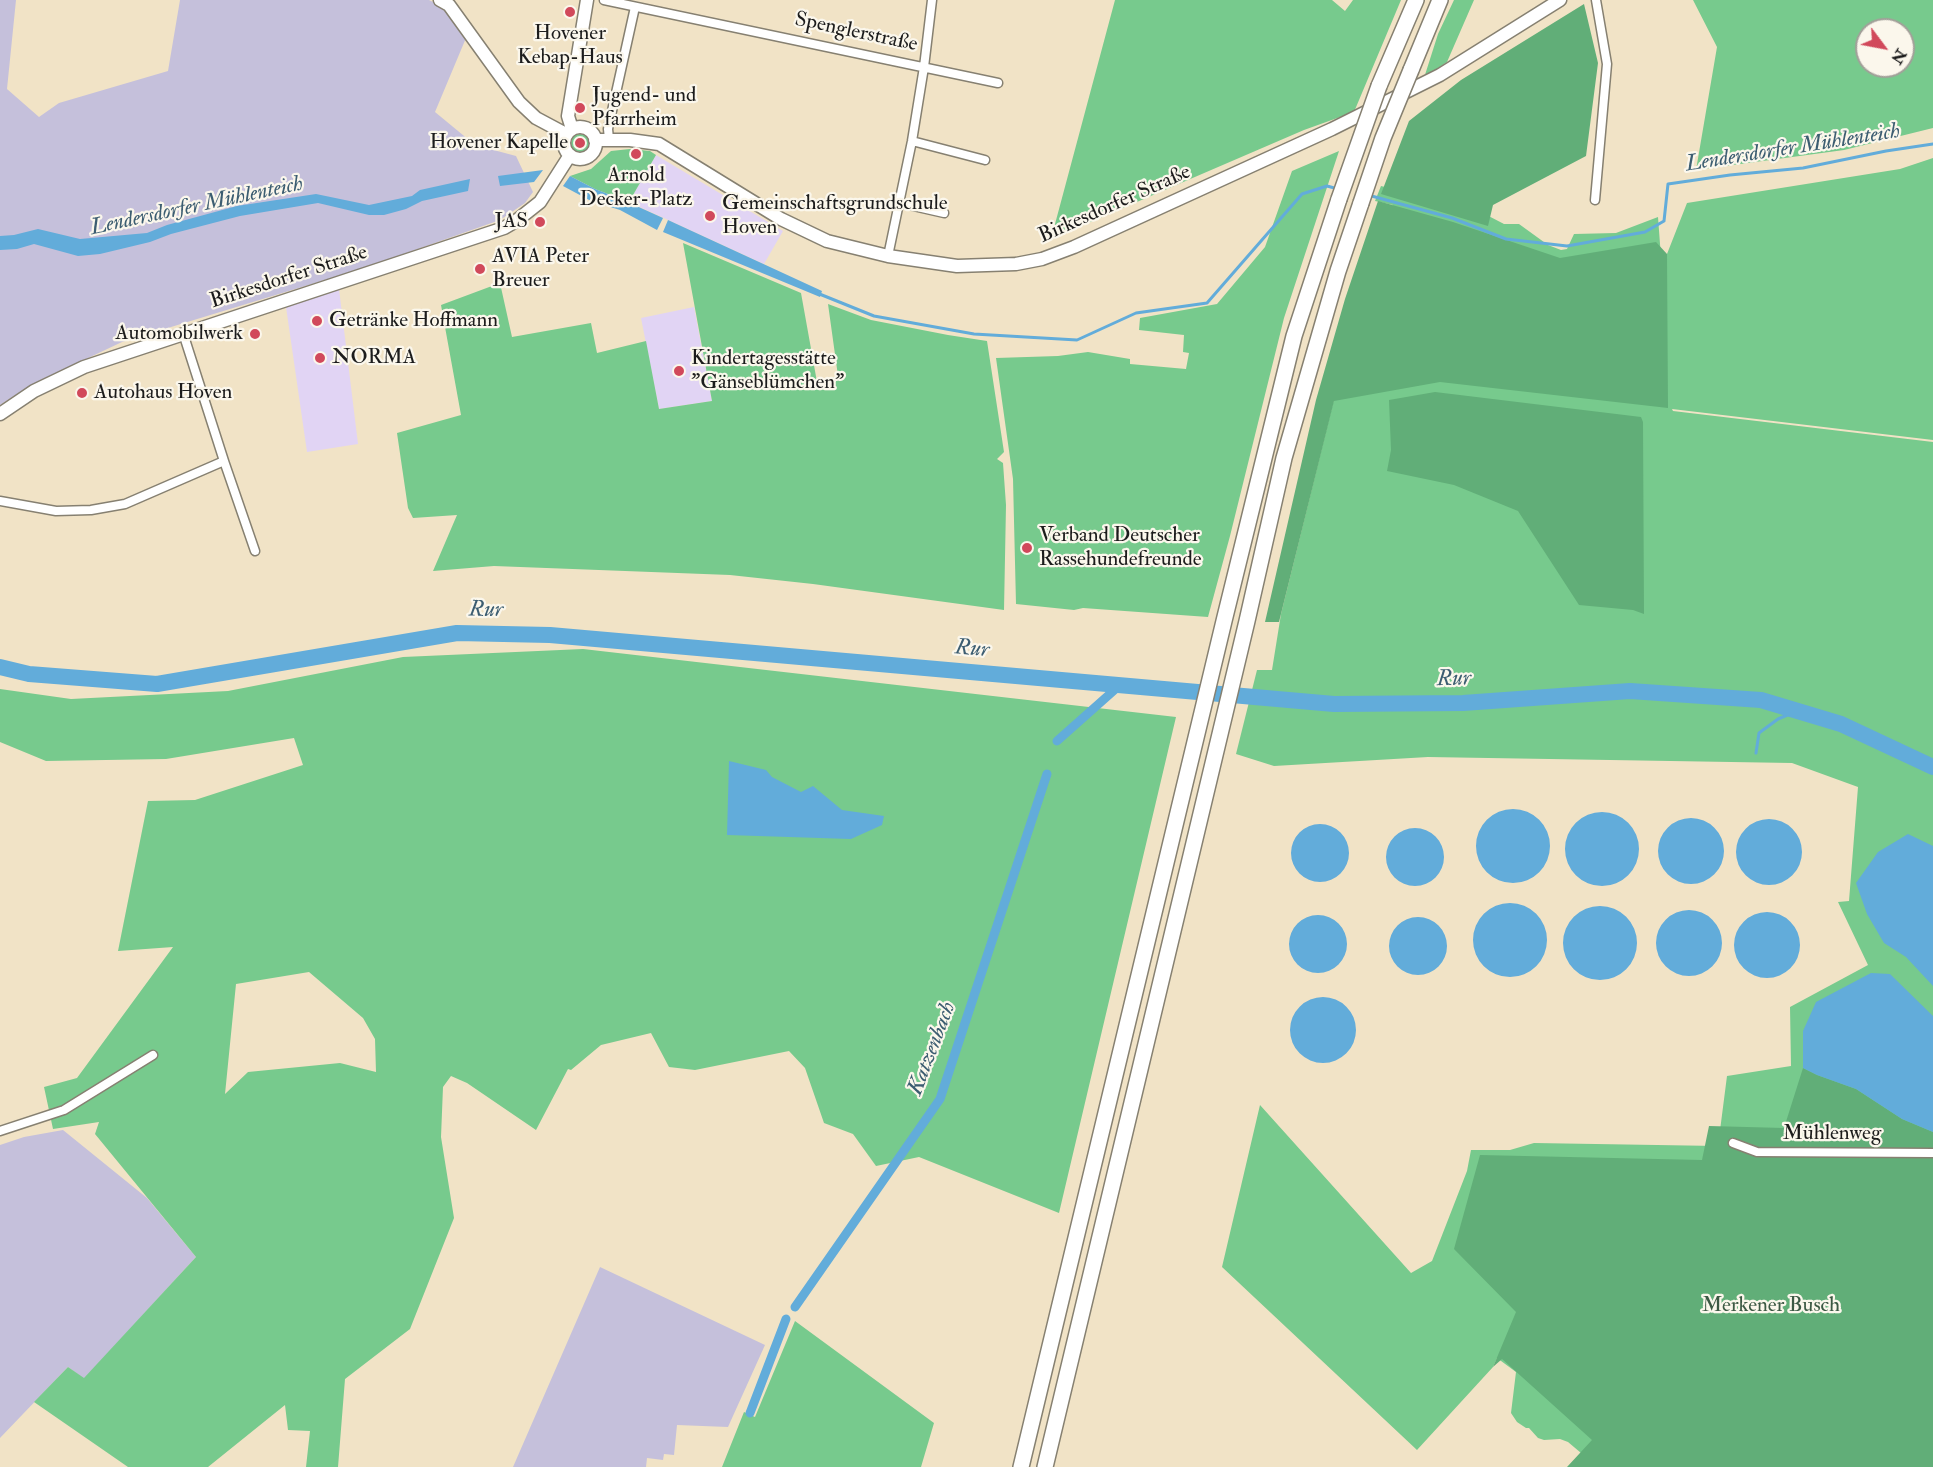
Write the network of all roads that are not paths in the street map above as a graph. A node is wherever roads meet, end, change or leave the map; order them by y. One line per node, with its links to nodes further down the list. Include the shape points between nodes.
1 (587, 0): 12 (main road, via 568,116)
2 (604, 0): 9 (street, Spenglerstraße)
3 (932, 0): 10 (street)
4 (1416, 0): 31 (highway, bridge, via 1379,86 1294,336)
5 (1440, 0): 32 (highway, bridge, via 1360,203 1284,458)
6 (1560, 0): 21 (main road, Birkesdorfer Straße, via 1440,75 1074,247 1042,259 1000,265 957,266)
7 (1596, 0): 18 (street, via 1607,64)
8 (448, 2): 12 (main road, via 519,102 536,118)
9 (635, 7): 10 (street, Spenglerstraße); 13 (street)
10 (924, 67): 11 (street, Spenglerstraße); 15 (street)
11 (998, 83)
12 (569, 131): 14 (main road, via 587,129); 16 (main road, via 564,144)
13 (609, 139): 14 (main road, Birkesdorfer Straße); 21 (main road, Birkesdorfer Straße, via 659,144 800,228 827,241)
14 (596, 140): 16 (main road, via 594,151 586,158)
15 (912, 141): 17 (street); 19 (street)
16 (570, 155): 22 (main road, Birkesdorfer Straße, via 540,202 504,228)
17 (985, 160)
18 (1595, 200)
19 (900, 203): 20 (street); 21 (street)
20 (944, 213)
21 (888, 256)
22 (183, 333): 23 (main road, Birkesdorfer Straße, via 74,371); 24 (street)
23 (0, 414)
24 (224, 460): 25 (street, via 125,504 99,509 56,511); 26 (street)
25 (0, 501)
26 (255, 551)
27 (153, 1055): 28 (street, via 64,1110)
28 (0, 1131)
29 (1733, 1143): 30 (street, Mühlenweg, via 1757,1152)
30 (1933, 1153)
31 (1021, 1467)
32 (1045, 1467)

